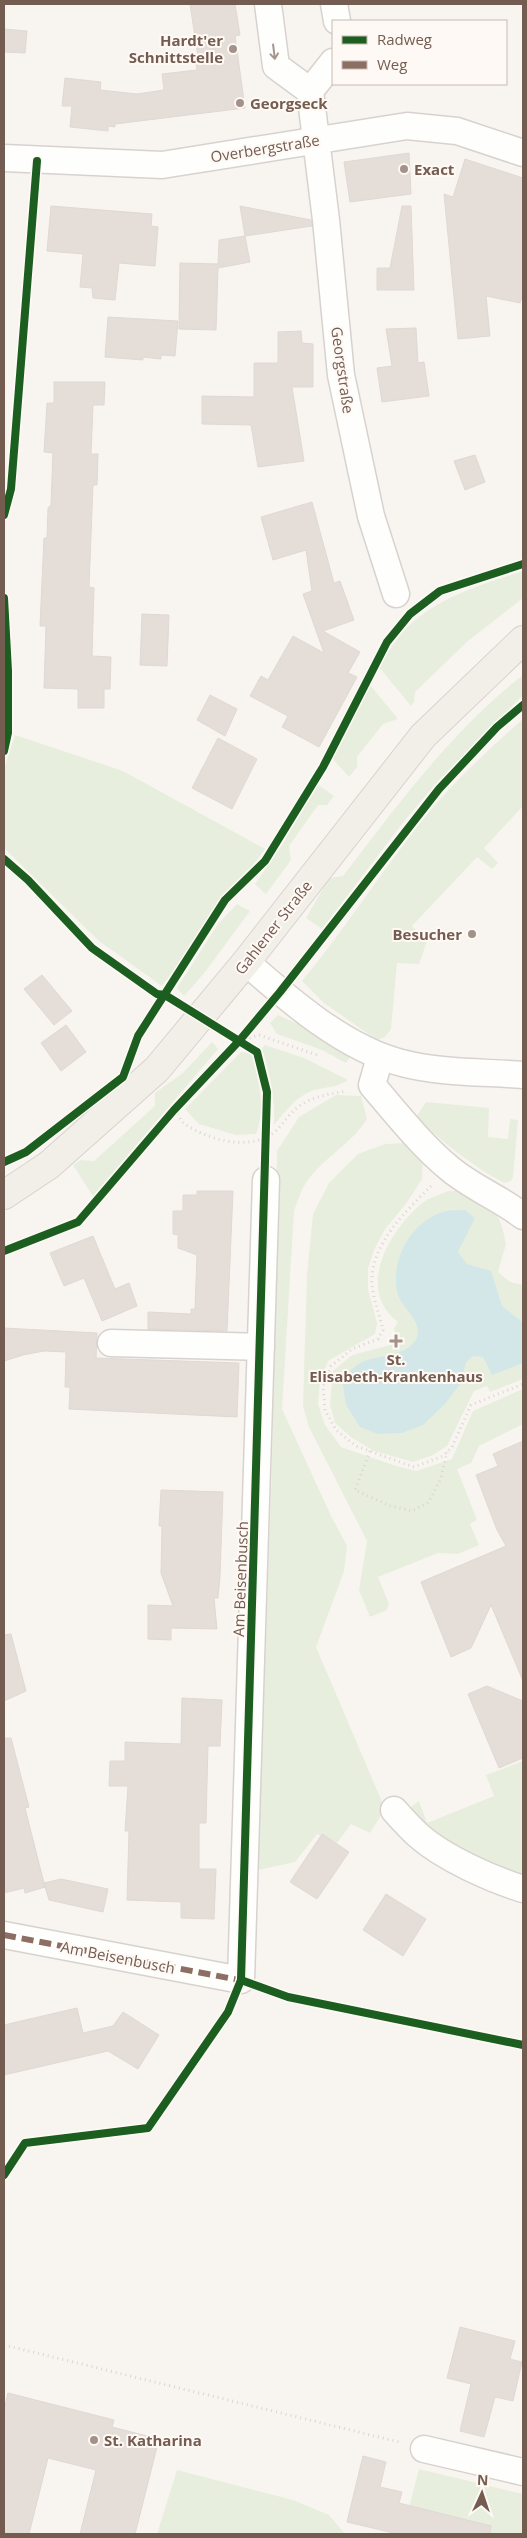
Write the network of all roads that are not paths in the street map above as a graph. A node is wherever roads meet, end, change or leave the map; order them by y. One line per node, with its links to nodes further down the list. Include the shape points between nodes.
1 (268, 4): 5 (street, one-way to 5, via 276,66)
2 (334, 4): 3 (street)
3 (337, 20)
4 (332, 63): 5 (street)
5 (310, 91): 6 (street, Georgstraße)
6 (315, 140): 7 (street, Overbergstraße, via 407,126 456,131); 8 (street, Overbergstraße, via 162,165); 9 (street, Georgstraße, via 341,375 371,516)
7 (523, 153)
8 (4, 158)
9 (396, 594)
10 (523, 640): 11 (main road, Gahlener Straße, via 423,736)
11 (246, 962): 12 (street, via 320,1021); 15 (main road, Gahlener Straße, via 156,1069 49,1165)
12 (380, 1057): 13 (street, via 424,1067); 16 (street, via 372,1085 449,1168)
13 (523, 1075)
14 (266, 1180): 18 (street, Am Beisenbusch)
15 (4, 1195)
16 (518, 1208)
17 (112, 1343): 18 (street)
18 (261, 1347): 21 (street, Am Beisenbusch, via 241,1980)
19 (394, 1810): 20 (street, via 419,1836 469,1867 499,1882)
20 (523, 1889)
21 (4, 1935)
22 (424, 2449): 23 (street)
23 (523, 2472)

